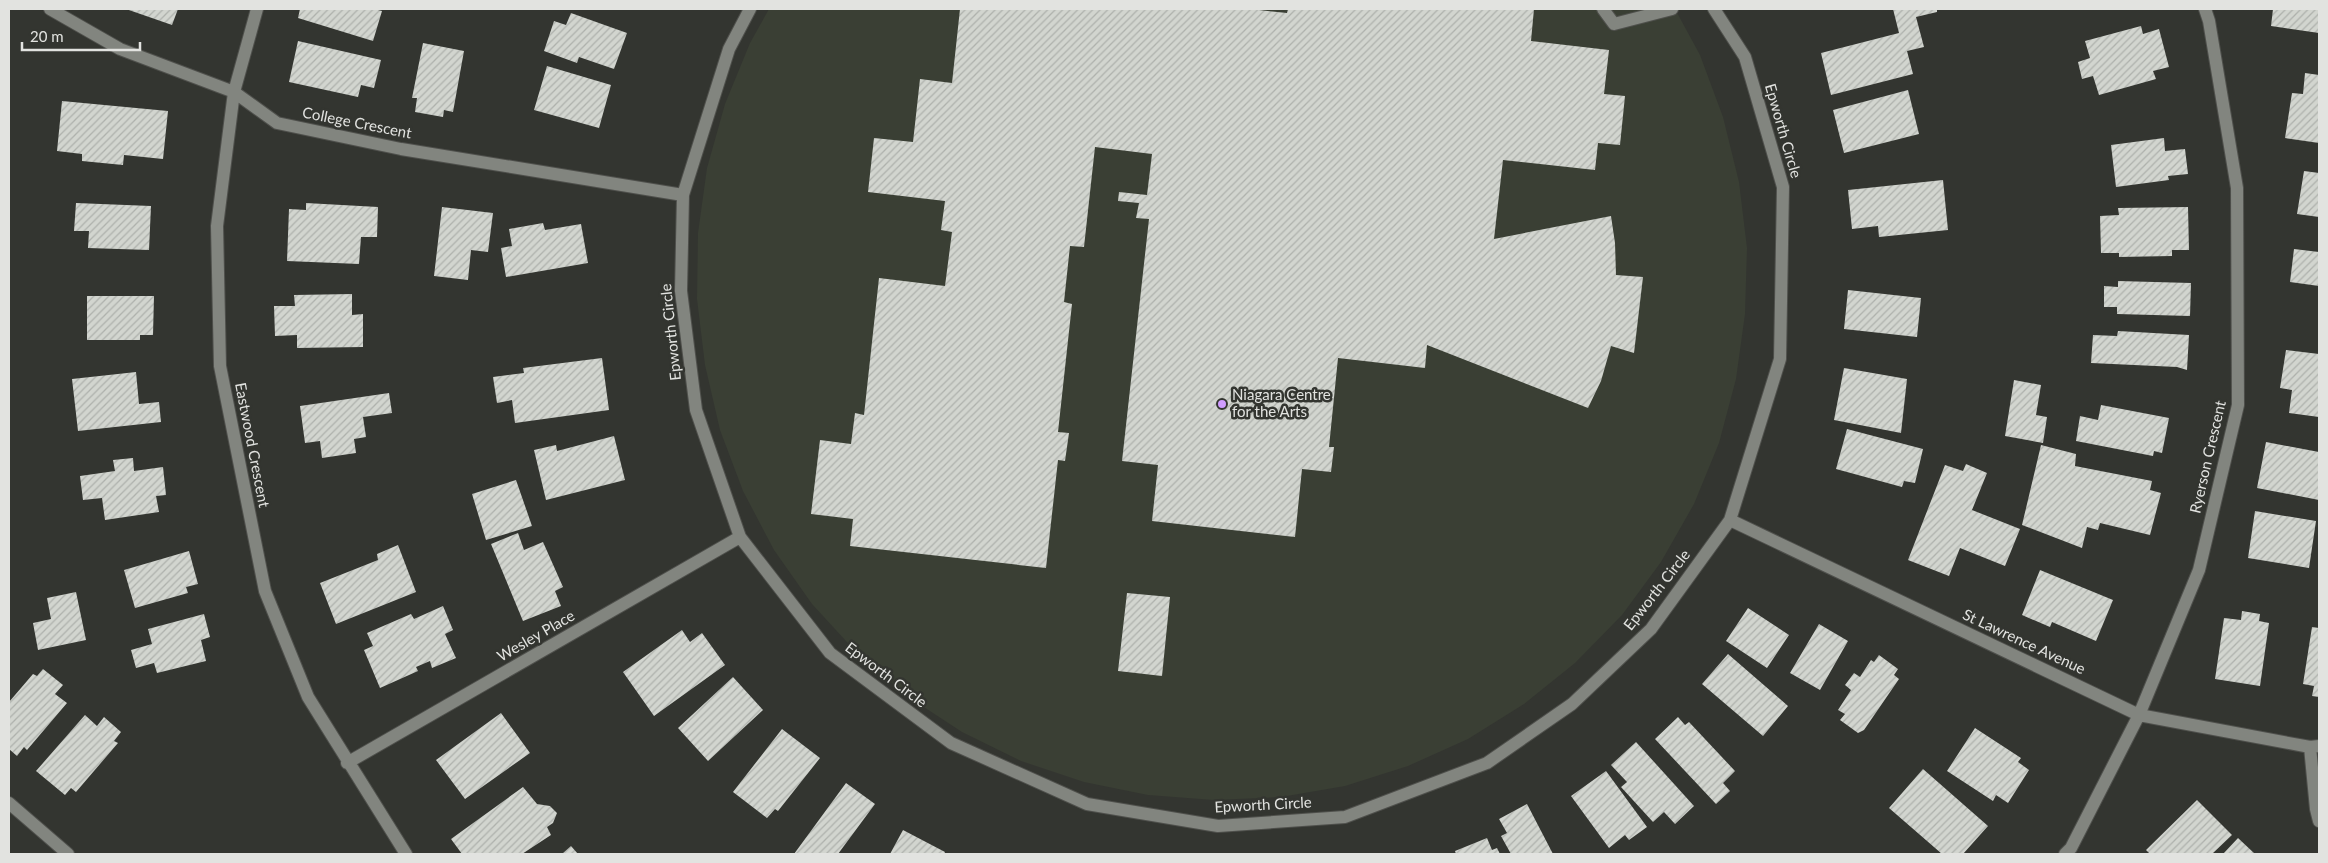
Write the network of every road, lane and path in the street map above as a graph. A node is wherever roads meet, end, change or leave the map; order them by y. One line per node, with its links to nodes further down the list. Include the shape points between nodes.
1 (50, 9): 8 (street, College Crescent, via 120,49)
2 (257, 9): 8 (street, Eastwood Crescent)
3 (750, 9): 9 (street, Epworth Circle, via 729,48)
4 (1604, 9): 5 (street, via 1614,24)
5 (1672, 9)
6 (1714, 9): 10 (street, Epworth Circle, via 1745,57 1783,188 1780,359)
7 (2205, 9): 12 (street, Ryerson Crescent, via 2237,188 2238,405 2199,570)
8 (234, 92): 9 (street, College Crescent, via 278,123 401,149); 14 (street, Eastwood Crescent, via 217,226 220,366 265,590 308,697)
9 (683, 195): 11 (street, Epworth Circle, via 681,291 696,410)
10 (1730, 520): 11 (street, Epworth Circle, via 1651,629 1572,704 1487,763 1345,817 1218,826 1087,804 950,742 830,653); 12 (street, St Lawrence Avenue)
11 (740, 537): 14 (street, Wesley Place)
12 (2139, 715): 13 (street, St Lawrence Avenue); 19 (street, Ryerson Crescent)
13 (2314, 747): 16 (street)
14 (347, 763): 18 (street, Eastwood Crescent)
15 (9, 803): 17 (street)
16 (2319, 821)
17 (68, 854)
18 (406, 854)
19 (2065, 854)

